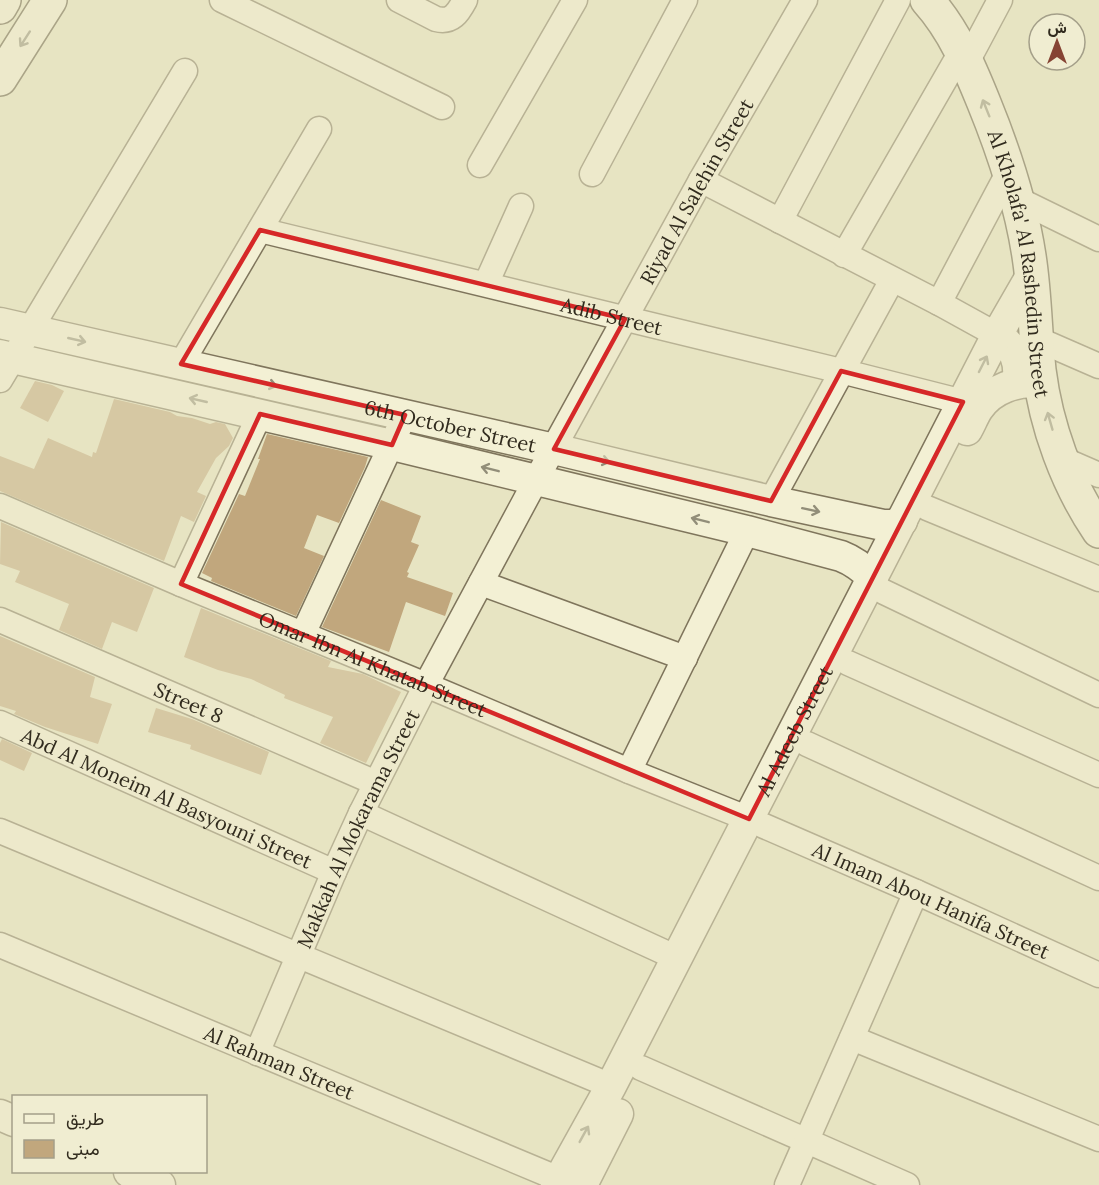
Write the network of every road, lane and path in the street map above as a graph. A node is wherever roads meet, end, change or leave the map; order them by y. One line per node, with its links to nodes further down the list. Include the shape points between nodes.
1 (4, 0): 12 (main road)
2 (50, 0): 15 (main road, one-way to 15)
3 (222, 0): 16 (street)
4 (399, 0): 5 (street, via 441,21 458,13)
5 (465, 0)
6 (574, 0): 18 (street)
7 (685, 0): 19 (street)
8 (805, 0): 20 (street, Riyad Al Salehin Street)
9 (898, 0): 23 (street)
10 (927, 0): 13 (main road, Al Kholafa' Al Rashedin Street)
11 (1000, 0): 13 (street)
12 (0, 7)
13 (965, 56): 21 (main road, Al Kholafa' Al Rashedin Street, one-way to 13); 26 (street)
14 (185, 71): 33 (street)
15 (0, 79)
16 (441, 108)
17 (318, 129): 24 (street)
18 (480, 165)
19 (592, 174)
20 (701, 180): 23 (street); 31 (street, Riyad Al Salehin Street)
21 (1013, 185): 25 (street); 27 (main road, Al Kholafa' Al Rashedin Street); 30 (street)
22 (521, 206): 29 (street)
23 (780, 222): 26 (street)
24 (260, 230): 29 (street, Adib Street); 37 (street)
25 (1099, 239)
26 (844, 255): 28 (street)
27 (1031, 276): 34 (street, Al Adeeb Street); 35 (main road, Al Kholafa' Al Rashedin Street)
28 (892, 280): 30 (street); 39 (street)
29 (486, 284): 31 (street, Adib Street)
30 (939, 303): 34 (street)
31 (625, 319): 39 (street, Adib Street); 45 (street, Riyad Al Salehin Street)
32 (0, 323): 33 (street, 6th October Street)
33 (30, 330): 36 (street); 37 (street, 6th October Street, one-way to 37)
34 (997, 336): 40 (street, via 1012,348 1019,374); 41 (street, Al Adeeb Street, one-way to 34)
35 (1036, 339): 38 (street); 40 (main road, Al Kholafa' Al Rashedin Street)
36 (4, 364): 42 (street, 6th October Street, one-way to 36)
37 (181, 364): 43 (street, 6th October Street, one-way to 43)
38 (1099, 366)
39 (841, 371): 41 (street, Adib Street); 49 (street)
40 (1029, 383): 46 (main road, Al Kholafa' Al Rashedin Street, one-way to 40, via 1047,411); 51 (street, Al Adeeb Street, via 995,393 978,409)
41 (963, 402): 51 (street, Al Adeeb Street)
42 (260, 414): 44 (street, 6th October Street); 56 (street)
43 (405, 416): 44 (street); 45 (street, 6th October Street)
44 (392, 445): 48 (street, 6th October Street, one-way to 44); 59 (street)
45 (554, 449): 48 (street, Makkah Al Mokarama Street); 49 (street, 6th October Street, one-way to 49)
46 (1062, 459): 47 (street); 53 (main road, Al Kholafa' Al Rashedin Street)
47 (1099, 475)
48 (536, 480): 52 (street, 6th October Street, one-way to 48); 55 (street, Makkah Al Mokarama Street)
49 (771, 501): 51 (street, 6th October Street, one-way to 51, via 883,525 894,525)
50 (0, 506): 56 (street, Omar Ibn Al Khatab Street)
51 (914, 515): 54 (street); 57 (street, Al Adeeb Street)
52 (747, 531): 57 (street, 6th October Street, via 840,555 862,567); 60 (street)
53 (1099, 531)
54 (1099, 579)
55 (481, 583): 60 (street); 62 (street, Makkah Al Mokarama Street)
56 (181, 584): 59 (street, Omar Ibn Al Khatab Street)
57 (878, 585): 61 (street, Al Adeeb Street); 63 (street); 70 (street, Al Adeeb Street)
58 (0, 620): 68 (street, Street 8)
59 (303, 634): 62 (street, Omar Ibn Al Khatab Street)
60 (685, 658): 66 (street)
61 (848, 663): 65 (street, Al Adeeb Street); 67 (street)
62 (426, 685): 66 (street, Omar Ibn Al Khatab Street); 68 (street, Makkah Al Mokarama Street)
63 (1099, 695)
64 (0, 723): 72 (street, Abd Al Moneim Al Basyouni Street)
65 (807, 744): 70 (street, Al Adeeb Street); 73 (street)
66 (629, 771): 70 (street, Omar Ibn Al Khatab Street)
67 (1099, 775)
68 (376, 783): 69 (street, Makkah Al Mokarama Street)
69 (361, 813): 72 (street, Makkah Al Mokarama Street); 77 (street)
70 (757, 823): 74 (street, Al Imam Abou Hanifa Street); 77 (street, Al Adeeb Street); 81 (street, Al Adeeb Street)
71 (0, 831): 76 (street)
72 (334, 872): 76 (street, Makkah Al Mokarama Street)
73 (1099, 878)
74 (916, 892): 78 (street, Al Imam Abou Hanifa Street); 79 (street)
75 (0, 945): 80 (street, Al Rahman Street)
76 (298, 956): 80 (street, Makkah Al Mokarama Street); 82 (street)
77 (677, 958): 82 (street, Al Adeeb Street)
78 (1099, 975)
79 (852, 1038): 83 (street); 84 (street)
80 (257, 1053): 86 (street, Al Rahman Street)
81 (641, 1068): 84 (street); 86 (street, Al Adeeb Street)
82 (611, 1086): 86 (street, Al Adeeb Street, one-way to 82)
83 (1099, 1139)
84 (807, 1140): 88 (street); 89 (street)
85 (131, 1173): 87 (street)
86 (566, 1183)
87 (160, 1185)
88 (787, 1185)
89 (907, 1185)

